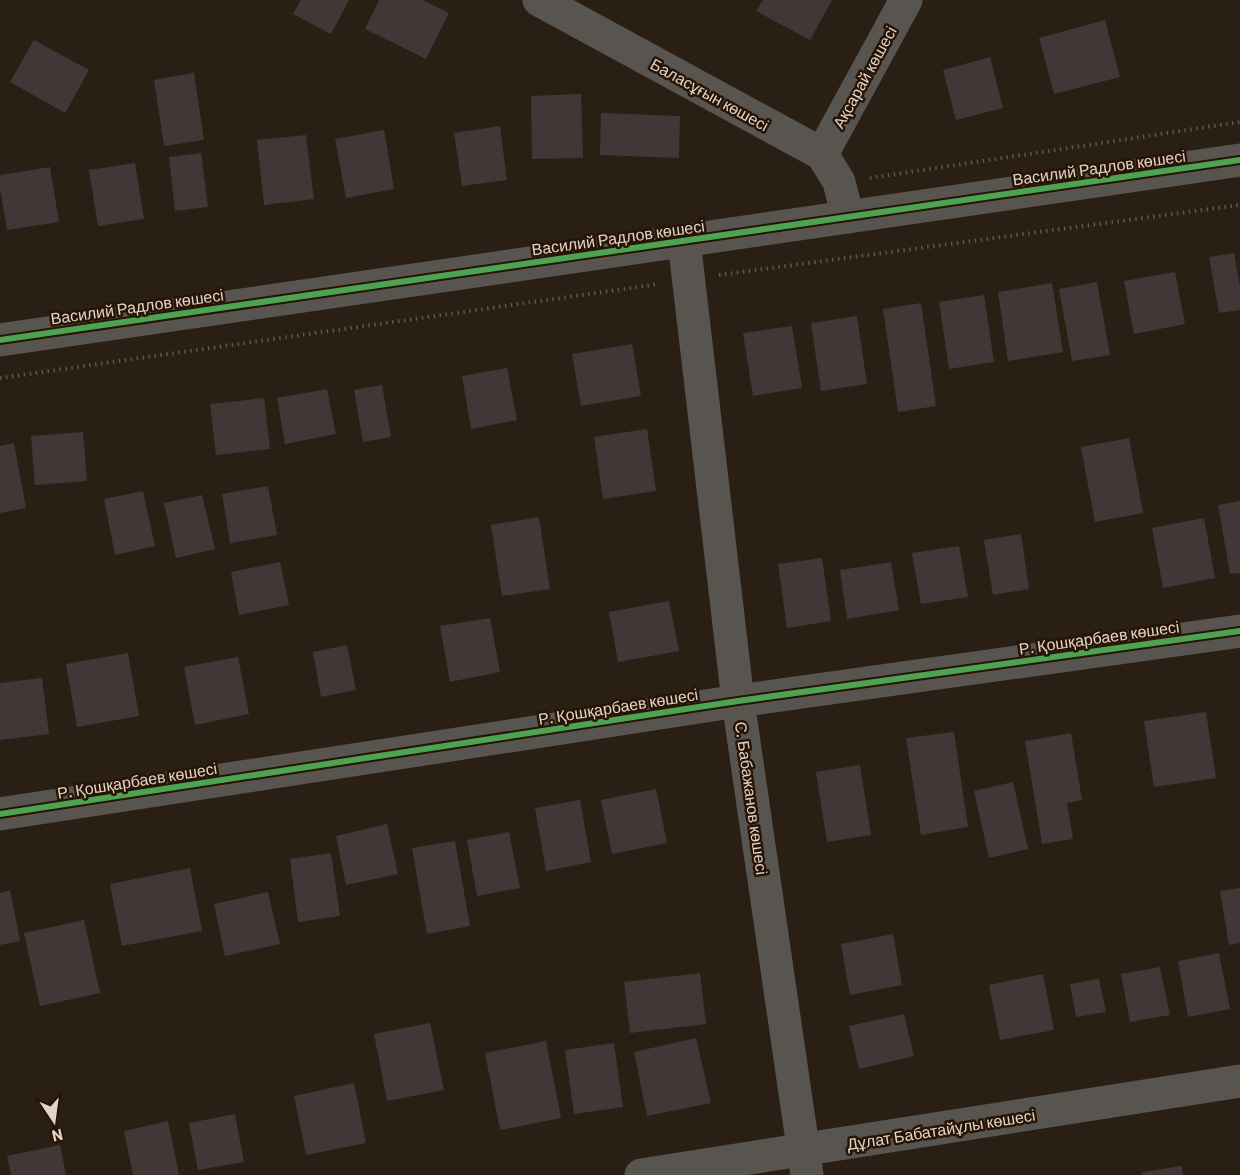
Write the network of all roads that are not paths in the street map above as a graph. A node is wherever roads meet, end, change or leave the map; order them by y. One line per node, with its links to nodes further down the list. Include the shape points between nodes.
1 (539, 0): 3 (street, Баласұғын көшесі)
2 (906, 0): 3 (street, Ақсарай көшесі)
3 (822, 154): 5 (street, via 839,182)
4 (1240, 160): 5 (street, Василий Радлов көшесі)
5 (848, 217): 6 (street, Василий Радлов көшесі)
6 (684, 241): 7 (street, Василий Радлов көшесі); 9 (street, С. Бабажанов көшесі)
7 (0, 340)
8 (1240, 631): 9 (street, Р. Қошқарбаев көшесі)
9 (738, 701): 10 (street, Р. Қошқарбаев көшесі); 12 (street, С. Бабажанов көшесі)
10 (0, 814)
11 (1240, 1082): 12 (street, Дұлат Бабатайұлы көшесі)
12 (805, 1163): 13 (street, Дұлат Бабатайұлы көшесі)
13 (641, 1175)

